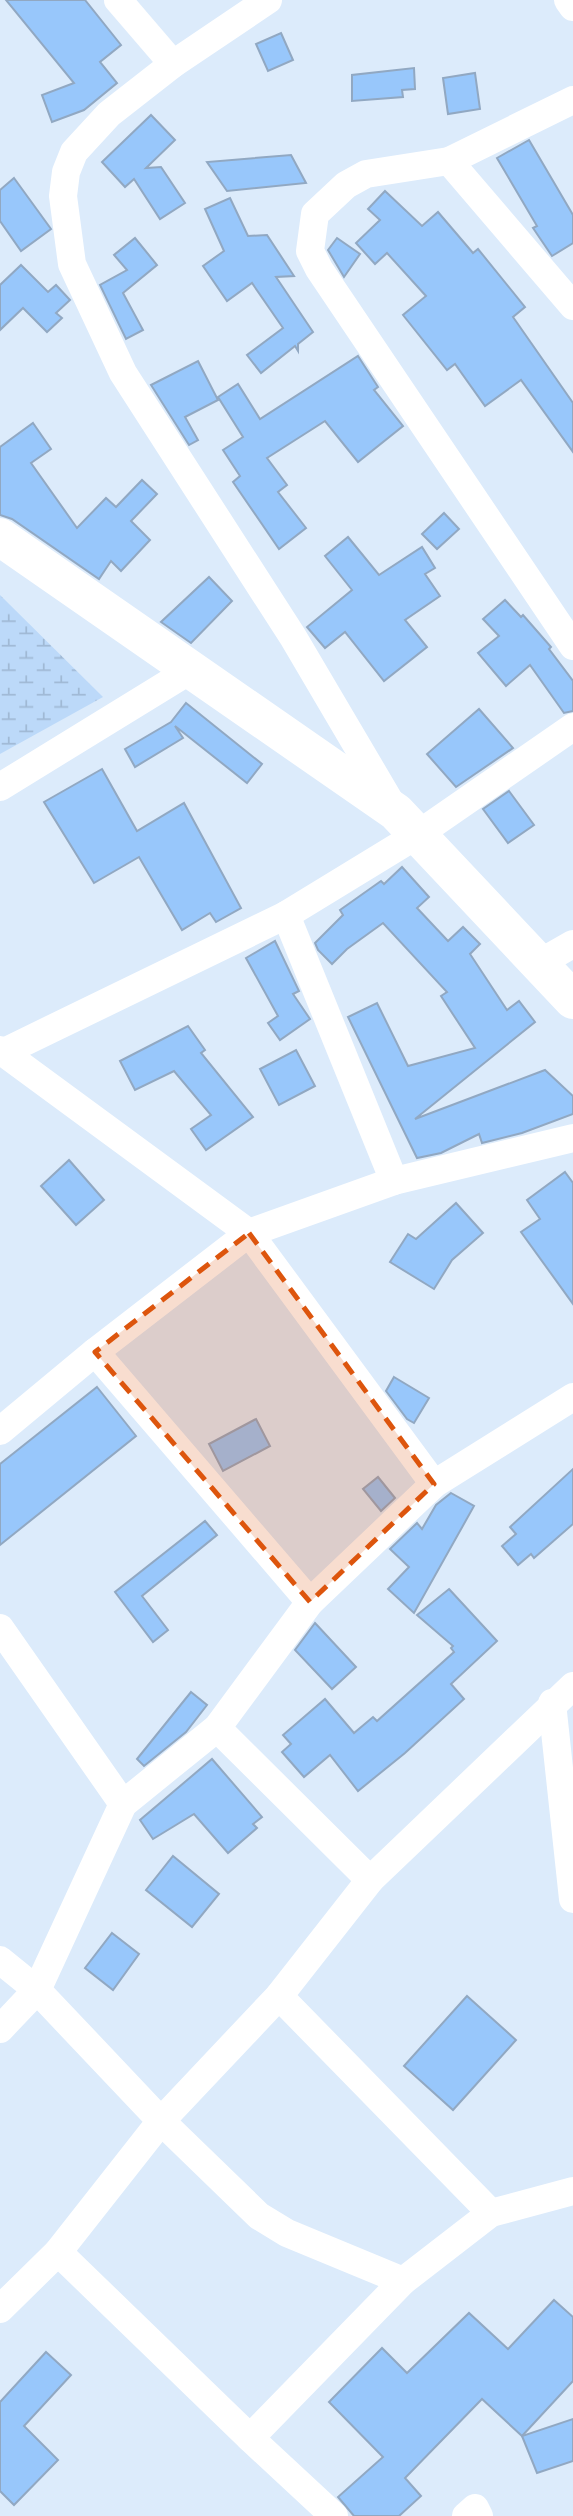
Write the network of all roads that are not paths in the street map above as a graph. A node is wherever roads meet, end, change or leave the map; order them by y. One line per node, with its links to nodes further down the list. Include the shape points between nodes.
1 (118, 0): 5 (street)
2 (268, 0): 5 (street)
3 (568, 0): 4 (street)
4 (573, 7)
5 (173, 64): 14 (street, via 109,114 74,152 63,196 72,264 123,373)
6 (573, 100): 7 (street)
7 (449, 161): 8 (street); 10 (street, via 366,174 346,185 315,214 310,251)
8 (573, 306)
9 (0, 537): 11 (main road)
10 (573, 646)
11 (192, 669): 13 (street); 14 (main road)
12 (573, 727): 14 (street)
13 (0, 787)
14 (407, 824): 15 (street); 17 (main road)
15 (286, 915): 19 (street); 21 (street)
16 (573, 944): 17 (street)
17 (538, 964): 18 (main road)
18 (573, 1000)
19 (2, 1051): 22 (street)
20 (573, 1138): 21 (street)
21 (394, 1181): 22 (street)
22 (249, 1233): 23 (street); 26 (street)
23 (96, 1352): 25 (street); 27 (street)
24 (573, 1397): 26 (street)
25 (0, 1431)
26 (435, 1484): 27 (street)
27 (310, 1602): 30 (street)
28 (0, 1628): 31 (street)
29 (563, 1695): 32 (street); 33 (street)
30 (216, 1728): 31 (street); 32 (street)
31 (123, 1804): 35 (street)
32 (370, 1880): 36 (street)
33 (573, 1899)
34 (0, 1960): 35 (street)
35 (37, 1990): 37 (street); 38 (street)
36 (279, 1996): 38 (street); 40 (street)
37 (0, 2029)
38 (161, 2121): 41 (street); 42 (street, via 259,2216 287,2233)
39 (573, 2191): 40 (street)
40 (491, 2213): 42 (street)
41 (58, 2252): 43 (street); 44 (street)
42 (403, 2281): 44 (street)
43 (0, 2309)
44 (250, 2438): 45 (street)
45 (334, 2516)
46 (466, 2516): 47 (street, via 475,2508)
47 (479, 2516)

